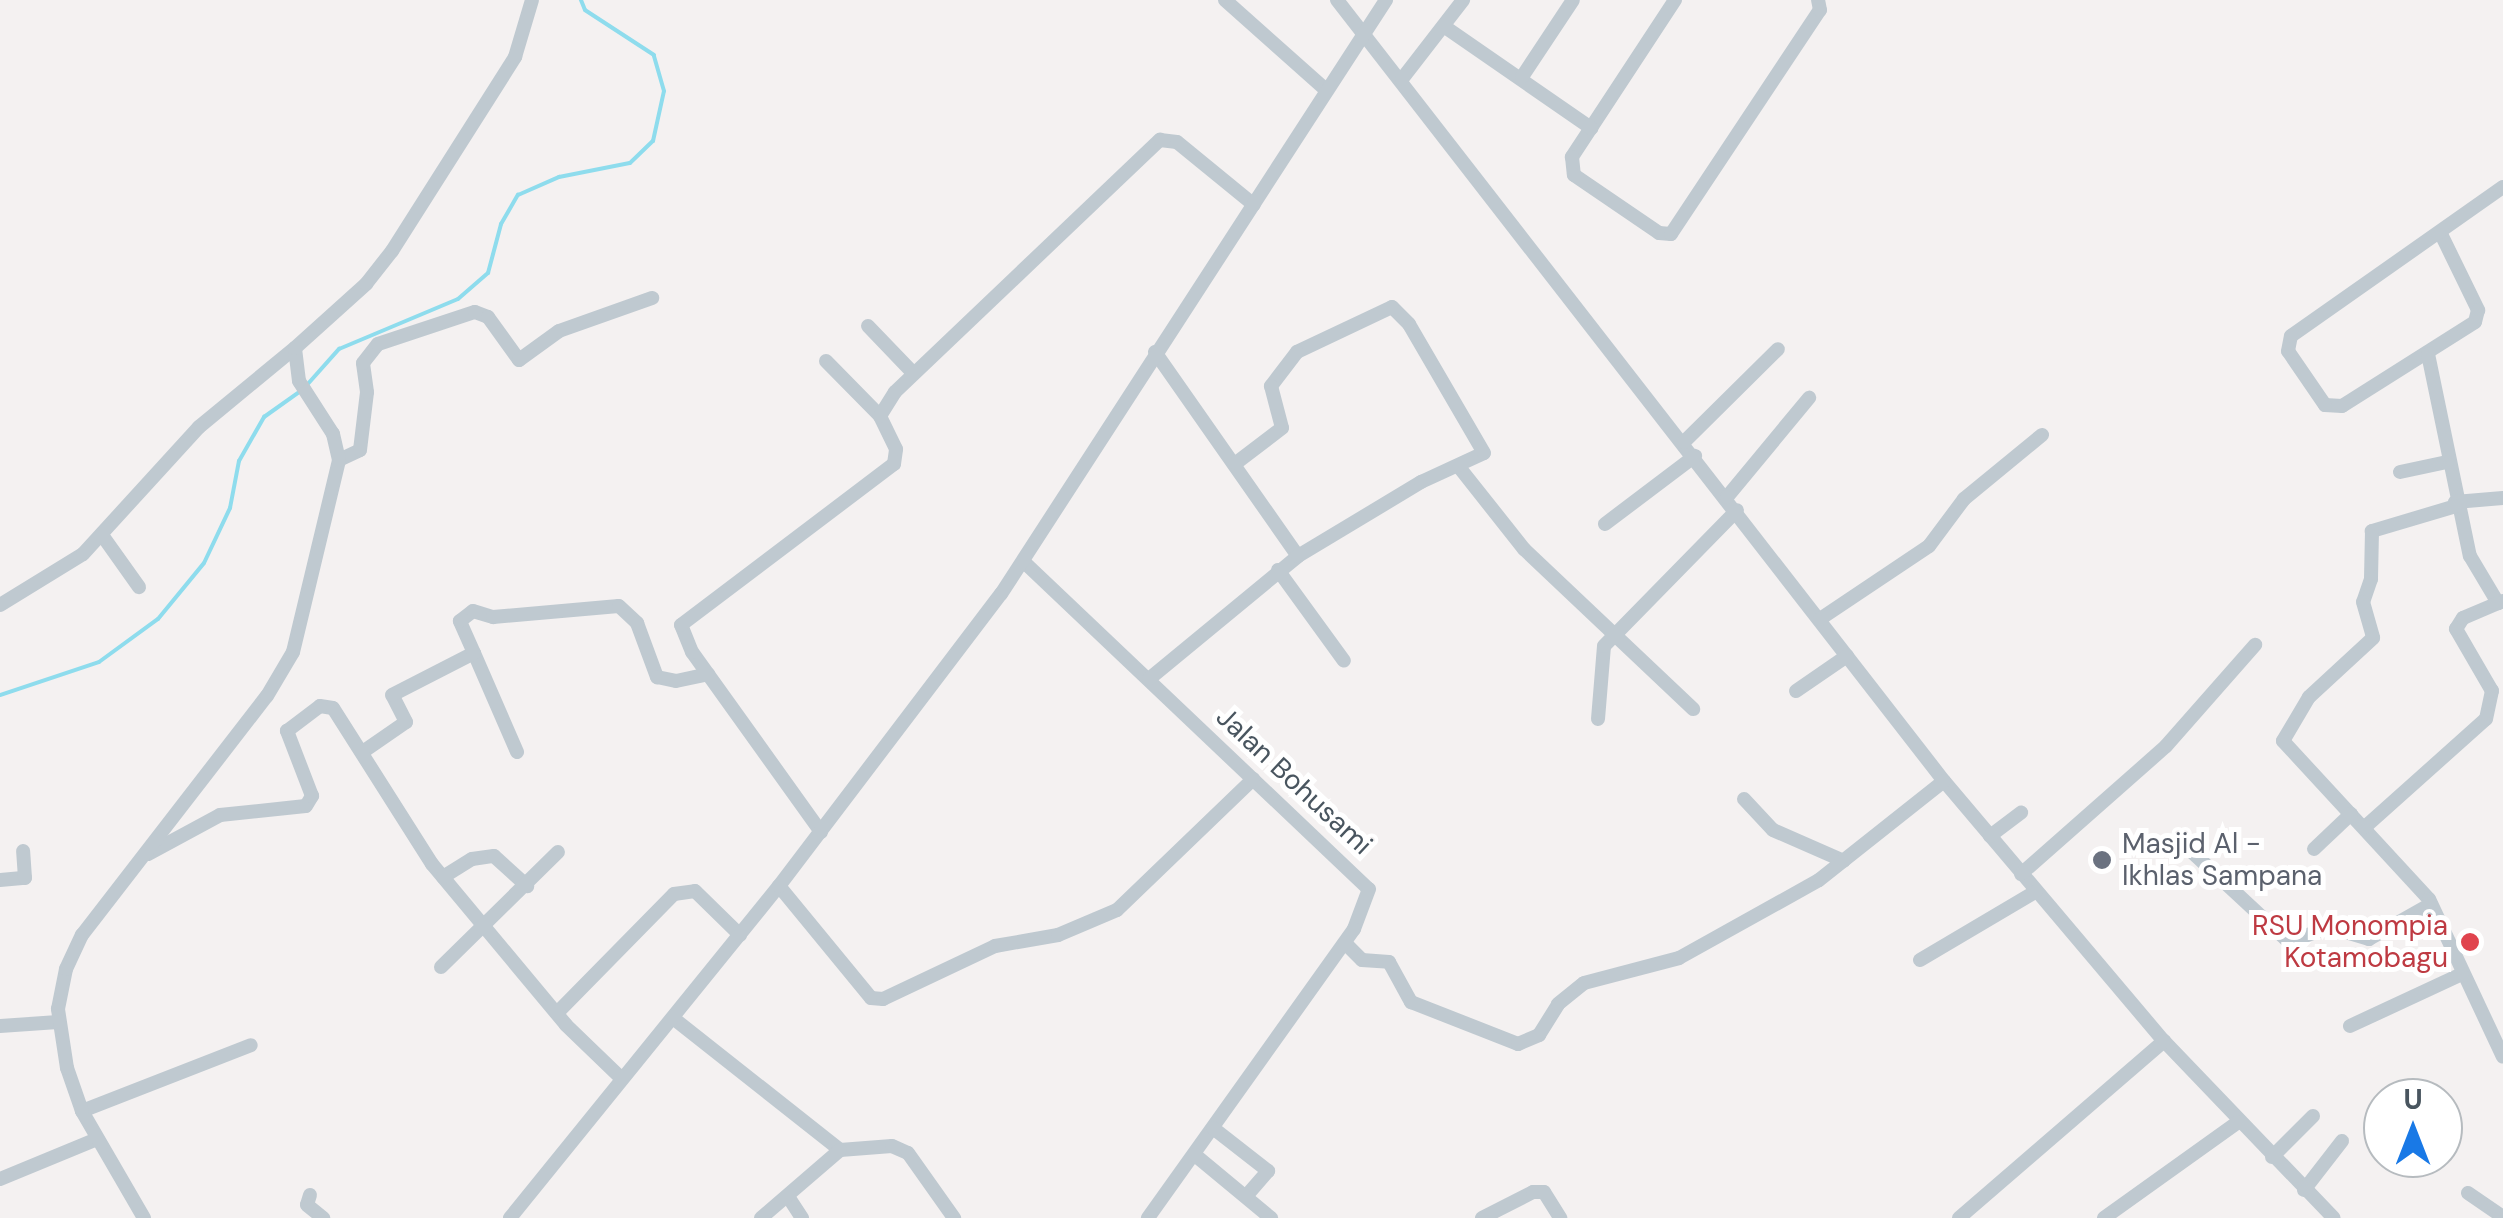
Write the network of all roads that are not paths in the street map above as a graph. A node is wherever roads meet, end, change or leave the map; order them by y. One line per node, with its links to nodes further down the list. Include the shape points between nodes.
1 (532, 0): 20 (street, via 515,58 392,251)
2 (1224, 0): 13 (street)
3 (1337, 0): 10 (street)
4 (1386, 0): 10 (street)
5 (1463, 0): 9 (street)
6 (1574, 0): 11 (street)
7 (1675, 0): 14 (street)
8 (1818, 0): 14 (street, via 1820,10 1671,234 1574,174 1572,158)
9 (1445, 27): 11 (street); 12 (street)
10 (1366, 29): 12 (street); 13 (street)
11 (1522, 77): 14 (street)
12 (1402, 79): 29 (street)
13 (1326, 90): 16 (street)
14 (1591, 128)
15 (2503, 187): 17 (street)
16 (1254, 205): 22 (street); 25 (street, via 1177,142 1160,140)
17 (2442, 234): 23 (street, via 2478,318); 23 (street, via 2287,342 2332,408)
18 (652, 298): 31 (street, via 559,331 519,360 488,317 475,312 378,344 362,363 368,392 360,450)
19 (868, 326): 25 (street)
20 (295, 348): 31 (street, via 299,380 333,434); 41 (street, via 199,427)
21 (1778, 349): 29 (street)
22 (1156, 352): 33 (street); 43 (street)
23 (2428, 354): 32 (street)
24 (826, 361): 27 (street)
25 (912, 373): 27 (street)
26 (1809, 398): 36 (street)
27 (880, 416): 54 (street, via 896,450 894,464 681,624)
28 (2042, 435): 48 (street, via 1964,500 1929,546)
29 (1684, 442): 30 (street)
30 (1695, 456): 36 (street); 40 (street)
31 (339, 460): 73 (street, via 305,618 284,670)
32 (2448, 462): 35 (street); 38 (street)
33 (1236, 463): 34 (street, via 1282,428 1272,386 1297,352 1392,307 1410,324 1483,444 1483,458); 42 (street)
34 (1459, 467): 42 (street, via 1421,482); 49 (street, via 1524,549)
35 (2400, 472)
36 (1727, 497): 39 (street)
37 (2503, 498): 38 (street)
38 (2455, 504): 46 (street, via 2475,570); 65 (street, via 2372,532 2371,580 2363,602 2371,644 2318,688 2282,735 2304,768)
39 (1738, 510): 48 (street); 49 (street)
40 (1606, 524)
41 (102, 535): 45 (street); 47 (street, via 74,562)
42 (1298, 556): 44 (street)
43 (1024, 562): 55 (street, Jalan Bohusami); 67 (street)
44 (1278, 570): 53 (street); 55 (street)
45 (139, 588)
46 (2501, 602): 66 (street, via 2463,618 2456,629 2492,692 2486,719)
47 (0, 605)
48 (1820, 619): 52 (street)
49 (1616, 632): 57 (street); 58 (street, via 1602,657)
50 (2255, 644): 75 (street, via 2166,746)
51 (474, 653): 54 (street, via 460,621 472,611 494,618 619,606 637,624 657,677 676,682); 59 (street, via 392,695 406,722); 60 (street)
52 (1847, 656): 56 (street); 62 (street)
53 (1344, 660)
54 (708, 674): 67 (street)
55 (1149, 679): 61 (street, Jalan Bohusami)
56 (1796, 691)
57 (1693, 709)
58 (1598, 719)
59 (364, 750): 73 (street, via 333,708 320,706 287,731 312,796 306,806 220,815); 76 (street)
60 (516, 752)
61 (1253, 779): 79 (street, via 1117,910 1058,935 995,946 883,1000 871,998); 84 (street, Jalan Bohusami, via 1369,889)
62 (1944, 782): 68 (street); 74 (street)
63 (1744, 798): 74 (street, via 1773,830)
64 (2021, 813): 68 (street)
65 (2351, 814): 66 (street); 69 (street)
66 (2365, 827): 81 (street)
67 (821, 832): 79 (street)
68 (1990, 836): 75 (street)
69 (2314, 849)
70 (23, 850): 77 (street, via 25,878)
71 (558, 852): 78 (street)
72 (2192, 852): 81 (street, via 2288,942 2329,927 2369,939)
73 (142, 856): 90 (street, via 72,952)
74 (1844, 861): 84 (street, via 1678,958 1584,983 1558,1004 1539,1035 1518,1044 1411,1002 1389,962 1362,960)
75 (2021, 874): 80 (street)
76 (443, 877): 78 (street, via 472,859 494,856); 82 (street)
77 (0, 880)
78 (527, 886): 82 (street)
79 (779, 886): 83 (street)
80 (2035, 892): 85 (street); 93 (street)
81 (2431, 904): 87 (street)
82 (486, 928): 86 (street); 88 (street)
83 (740, 935): 88 (street, via 694,891 674,894); 89 (street)
84 (1345, 942): 100 (street, Jalan Bohusami)
85 (1920, 960)
86 (442, 966)
87 (2462, 974): 92 (street); 95 (street)
88 (557, 1013): 96 (street)
89 (674, 1018): 96 (street); 103 (street)
90 (58, 1022): 91 (street); 97 (street)
91 (0, 1026)
92 (2350, 1026)
93 (2164, 1042): 99 (street); 123 (street)
94 (251, 1045): 97 (street)
95 (2503, 1057)
96 (620, 1078): 116 (street)
97 (82, 1112): 101 (street)
98 (2313, 1116): 105 (street)
99 (2238, 1122): 105 (street); 124 (street)
100 (1213, 1128): 104 (street, Jalan Bohusami); 110 (street, via 1268,1171)
101 (98, 1139): 106 (street); 114 (street)
102 (2342, 1141): 107 (street)
103 (840, 1150): 111 (street); 119 (street, via 900,1148)
104 (1195, 1154): 110 (street); 120 (street, Jalan Bohusami)
105 (2272, 1157): 107 (street)
106 (0, 1179)
107 (2304, 1190): 125 (street)
108 (2468, 1193): 113 (street)
109 (310, 1195): 115 (street, via 307,1205)
110 (1247, 1195): 121 (street)
111 (789, 1198): 117 (street); 118 (street)
112 (1484, 1217): 122 (street, via 1544,1192)
113 (2503, 1217)
114 (144, 1218)
115 (324, 1218)
116 (510, 1218)
117 (761, 1218)
118 (802, 1218)
119 (954, 1218)
120 (1148, 1218)
121 (1271, 1218)
122 (1560, 1218)
123 (1960, 1218)
124 (2104, 1218)
125 (2334, 1218)

